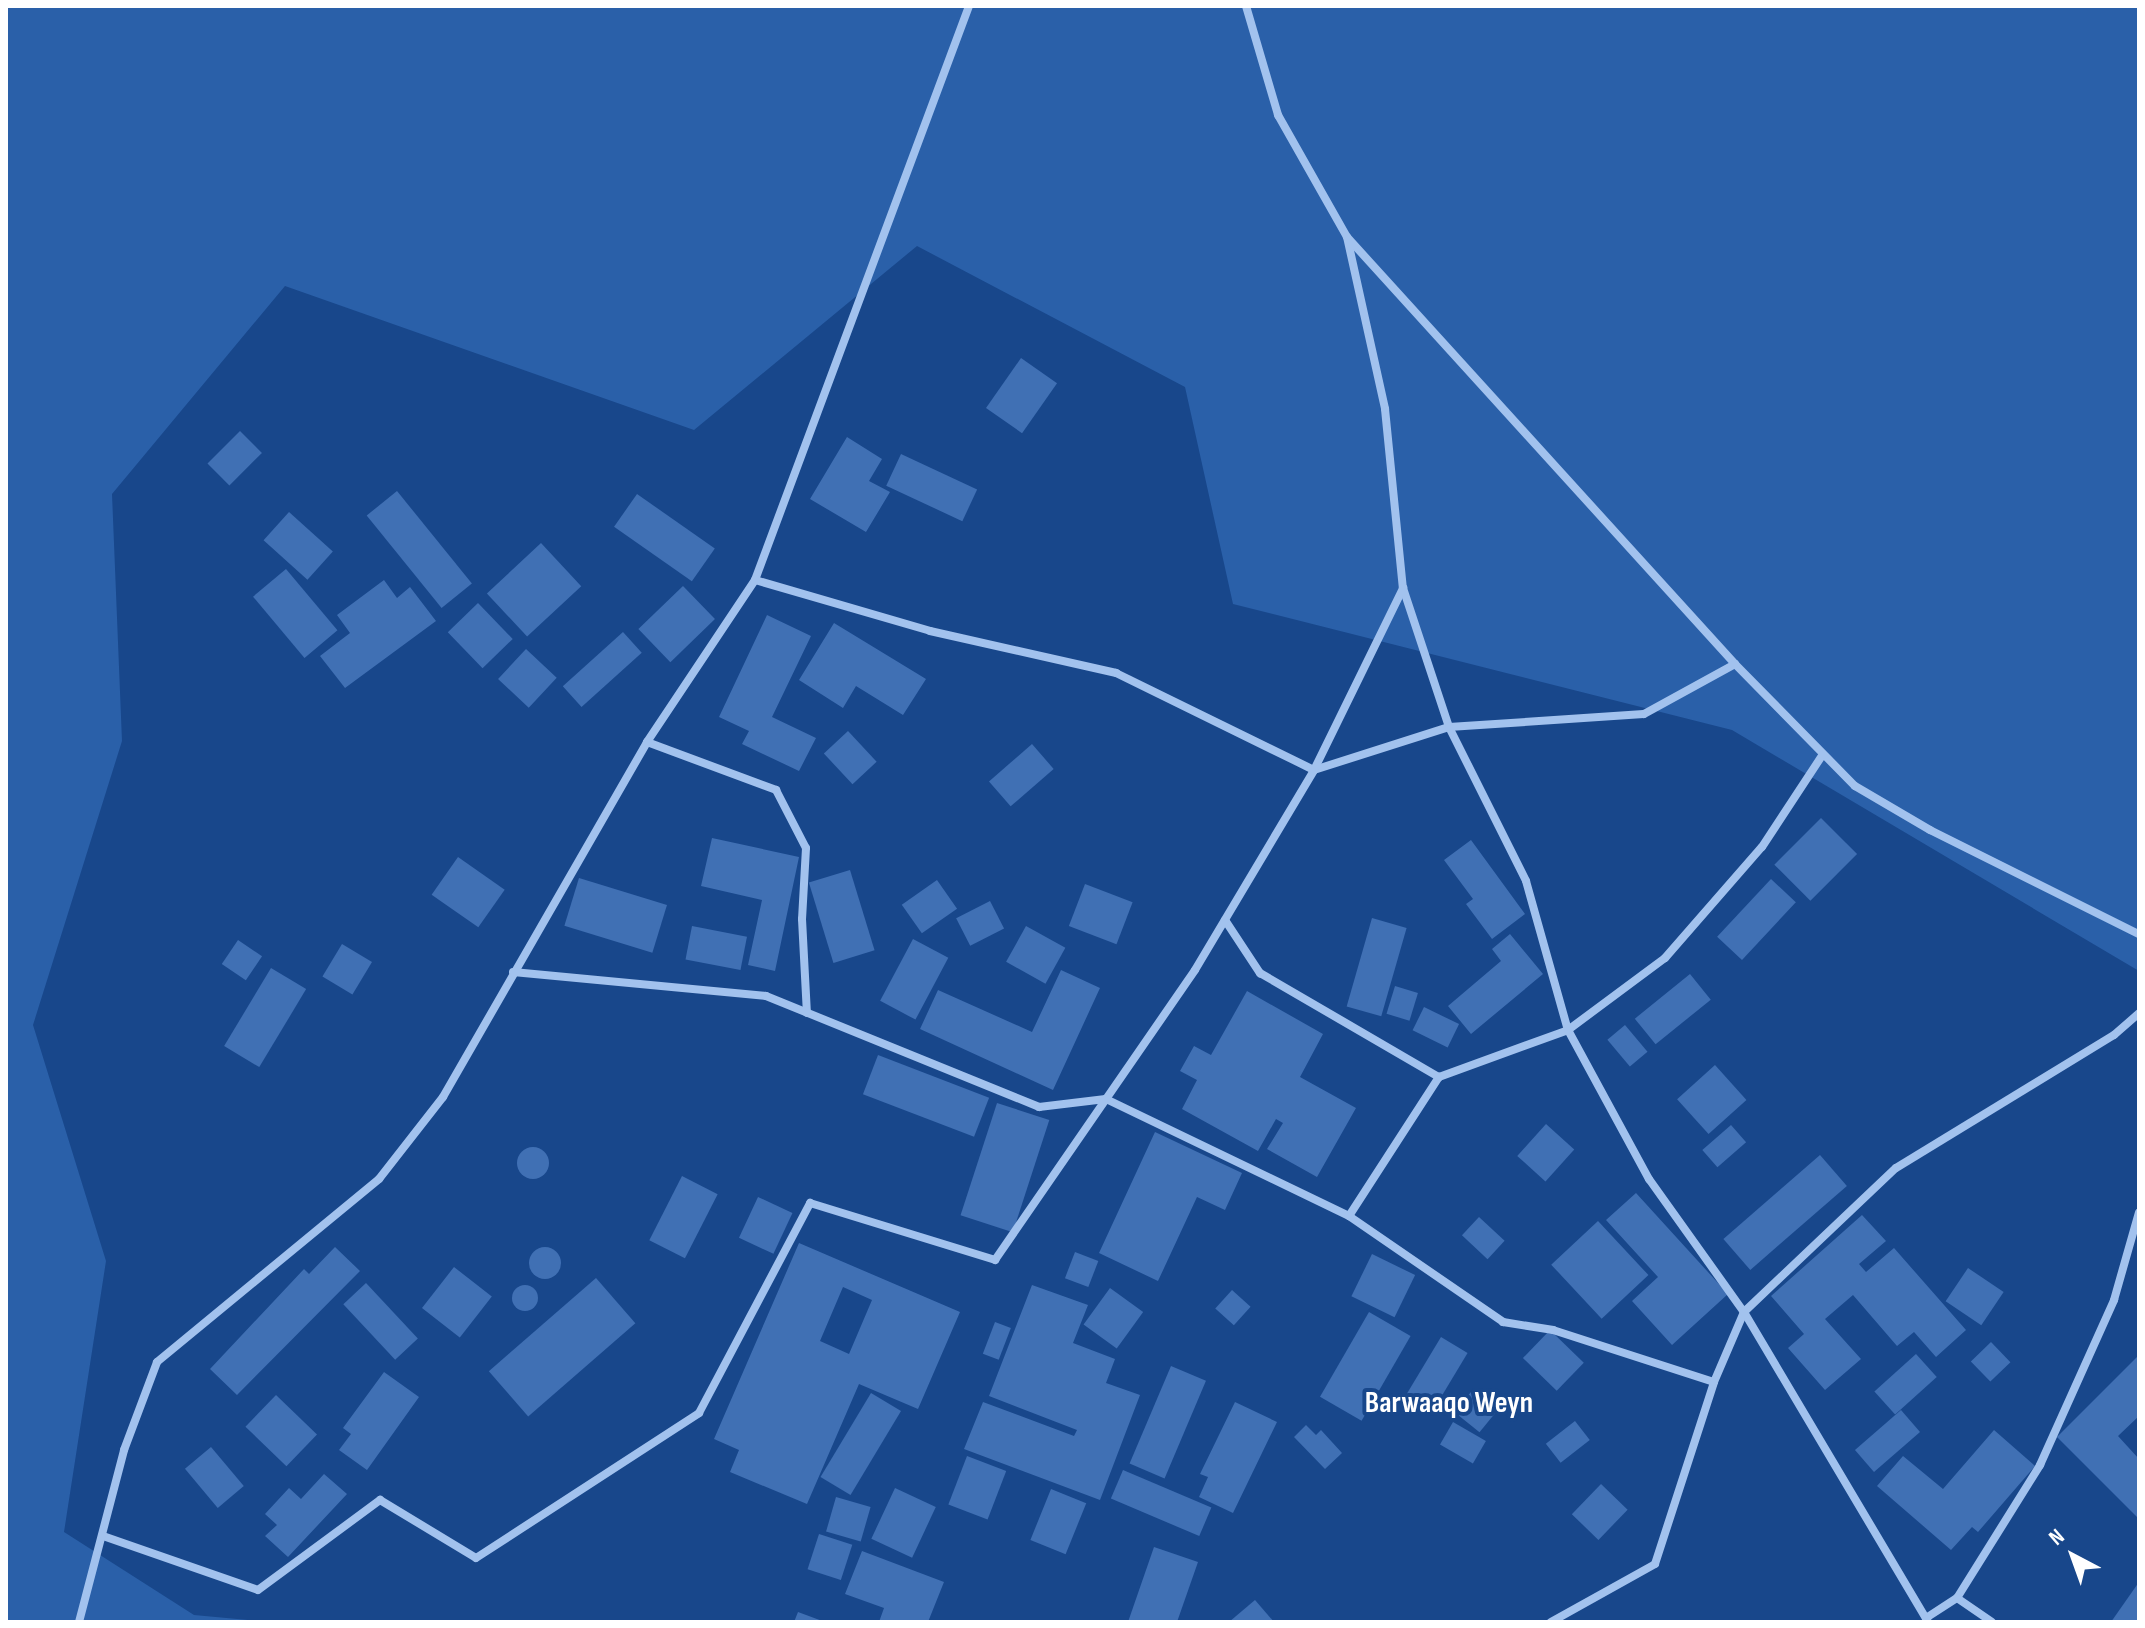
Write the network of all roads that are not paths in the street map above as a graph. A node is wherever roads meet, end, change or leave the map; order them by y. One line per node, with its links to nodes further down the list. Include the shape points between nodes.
1 (969, 6): 4 (street)
2 (1246, 6): 3 (street, via 1278,115)
3 (1347, 237): 5 (street, via 1385,409); 6 (street)
4 (755, 580): 8 (street); 10 (street, via 930,631 1116,673)
5 (1403, 588): 7 (street); 10 (street)
6 (1735, 664): 7 (street, via 1644,714); 9 (street)
7 (1449, 727): 10 (street); 16 (street, via 1526,881)
8 (647, 742): 13 (street); 14 (street, via 776,790 806,848 802,919)
9 (1823, 754): 12 (street, via 1855,786 1930,830); 16 (street, via 1762,847 1665,958)
10 (1314, 770): 11 (street)
11 (1225, 920): 17 (street, via 1260,973); 18 (street)
12 (2139, 934)
13 (513, 972): 14 (street, via 766,996); 23 (street, via 443,1097 379,1179 157,1362 124,1450)
14 (807, 1013): 18 (street, via 1039,1107)
15 (2139, 1013): 21 (street, via 2114,1035 1896,1168)
16 (1568, 1030): 17 (street); 21 (street, via 1649,1179)
17 (1439, 1077): 20 (street)
18 (1106, 1099): 20 (street); 23 (street, via 995,1260 810,1203 699,1413 476,1558 380,1500 258,1590)
19 (2139, 1212): 24 (street, via 2114,1300 2040,1465)
20 (1349, 1216): 22 (street, via 1503,1322 1553,1330)
21 (1744, 1312): 22 (street); 25 (street)
22 (1714, 1382): 27 (street, via 1655,1564)
23 (103, 1536): 26 (street)
24 (1957, 1598): 25 (street); 28 (street)
25 (1927, 1620)
26 (79, 1622)
27 (1551, 1622)
28 (1992, 1622)

